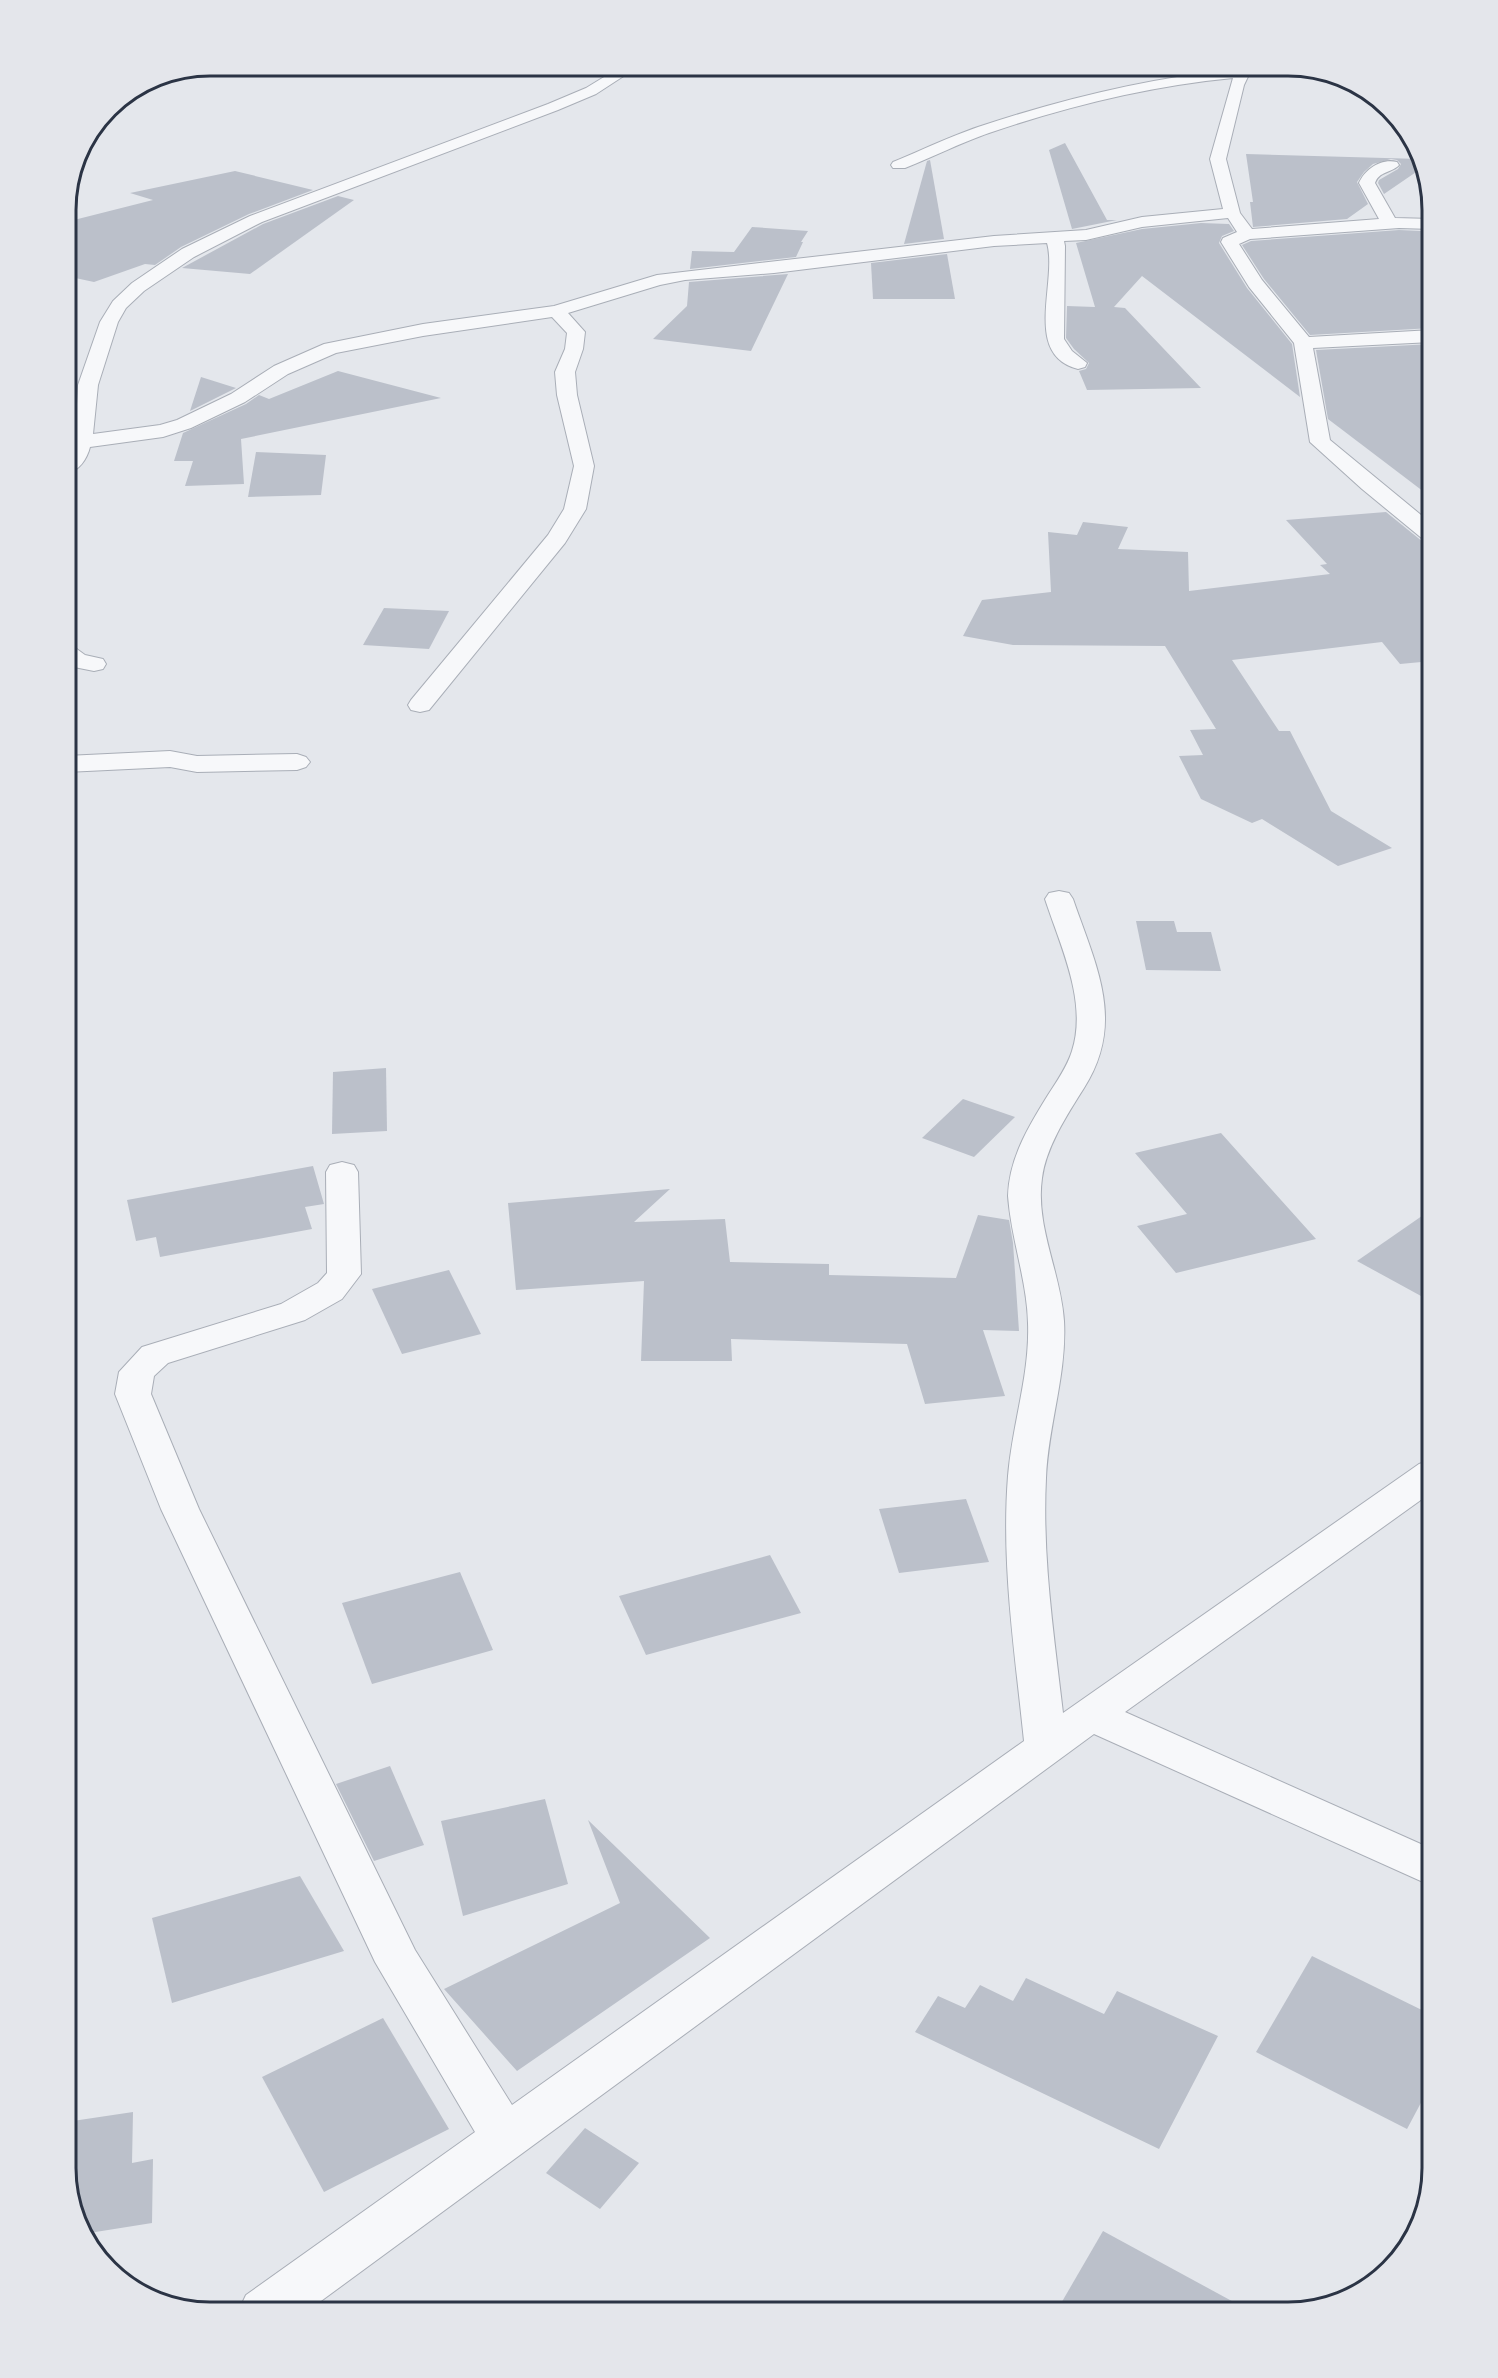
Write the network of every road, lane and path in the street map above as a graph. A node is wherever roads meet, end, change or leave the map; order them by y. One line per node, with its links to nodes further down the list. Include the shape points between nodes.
1 (614, 77): 15 (street, via 554,107 256,219 188,253 138,287 119,305 109,322 88,385)
2 (1201, 77): 4 (street, via 1144,87 983,131)
3 (1241, 77): 6 (street, via 1218,159)
4 (899, 165)
5 (1391, 165): 7 (street, via 1369,176 1367,183)
6 (1232, 213): 9 (street); 10 (street, via 1142,222 1086,235)
7 (1389, 223): 8 (street); 9 (street)
8 (1422, 224)
9 (1247, 234): 13 (street, via 1229,242 1255,283)
10 (1053, 236): 11 (street, via 685,275); 14 (street, via 1057,246 1055,339 1065,355)
11 (556, 311): 15 (street, via 331,348 281,370 238,398 184,424 163,431); 20 (street, via 576,332 565,372 584,465 575,509 557,538)
12 (1422, 337): 13 (street)
13 (1303, 343): 17 (street, via 1320,442)
14 (1078, 363)
15 (81, 442): 16 (street)
16 (77, 457)
17 (1422, 526)
18 (77, 661): 19 (street)
19 (94, 664)
20 (420, 705)
21 (297, 762): 22 (street, via 197,764 170,759)
22 (77, 763)
23 (1059, 899): 27 (street, via 1089,998 1091,1024 1088,1048 1043,1128 1025,1179 1046,1323 1027,1474 1026,1542)
24 (342, 1172): 29 (street, via 344,1274 330,1292 293,1312 155,1355 137,1372 134,1394 180,1509 398,1962)
25 (1422, 1480): 26 (street)
26 (1091, 1715): 27 (street); 28 (street)
27 (1046, 1747): 29 (street)
28 (1422, 1864)
29 (505, 2138): 30 (street)
30 (279, 2301)

